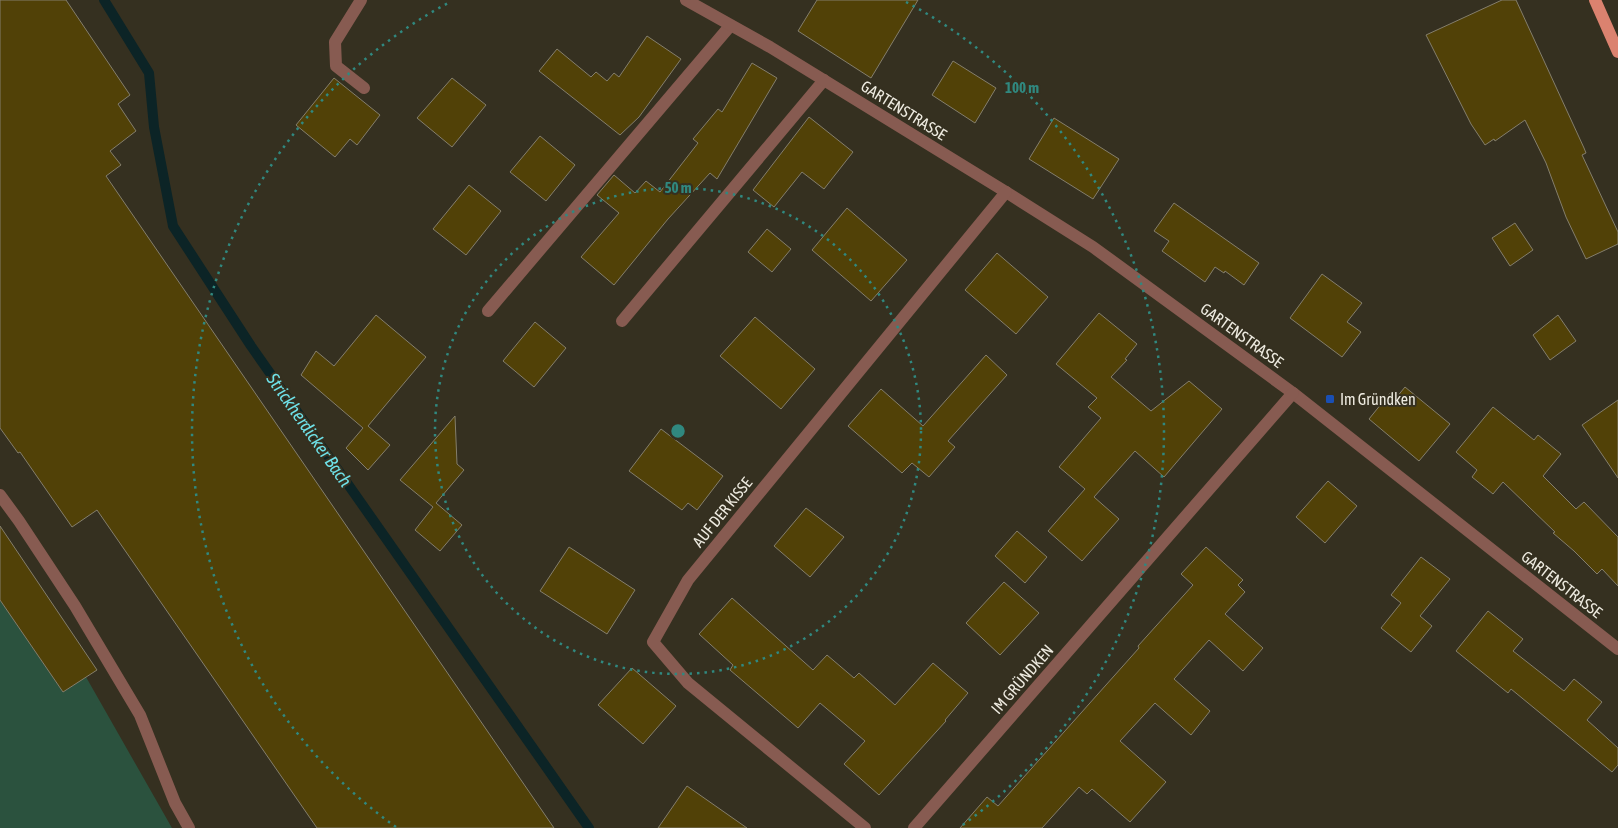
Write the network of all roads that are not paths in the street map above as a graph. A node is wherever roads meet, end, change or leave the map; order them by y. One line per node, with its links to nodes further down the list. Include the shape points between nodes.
1 (361, 0): 7 (street, via 335,42 336,66)
2 (686, 0): 4 (street, GARTENSTRASSE)
3 (1595, 0): 5 (main road)
4 (730, 26): 6 (street, GARTENSTRASSE); 9 (street)
5 (1618, 52)
6 (824, 80): 8 (street, GARTENSTRASSE); 10 (street)
7 (364, 88)
8 (1006, 192): 11 (street, GARTENSTRASSE, via 1093,247); 15 (street, AUF DER KISSE, via 688,580 653,642 688,683)
9 (488, 311)
10 (622, 320)
11 (1293, 393): 13 (street, GARTENSTRASSE); 16 (street, IM GRÜNDKEN)
12 (0, 495): 14 (street, via 75,606 140,715 175,802)
13 (1618, 649)
14 (189, 828)
15 (865, 828)
16 (914, 828)

